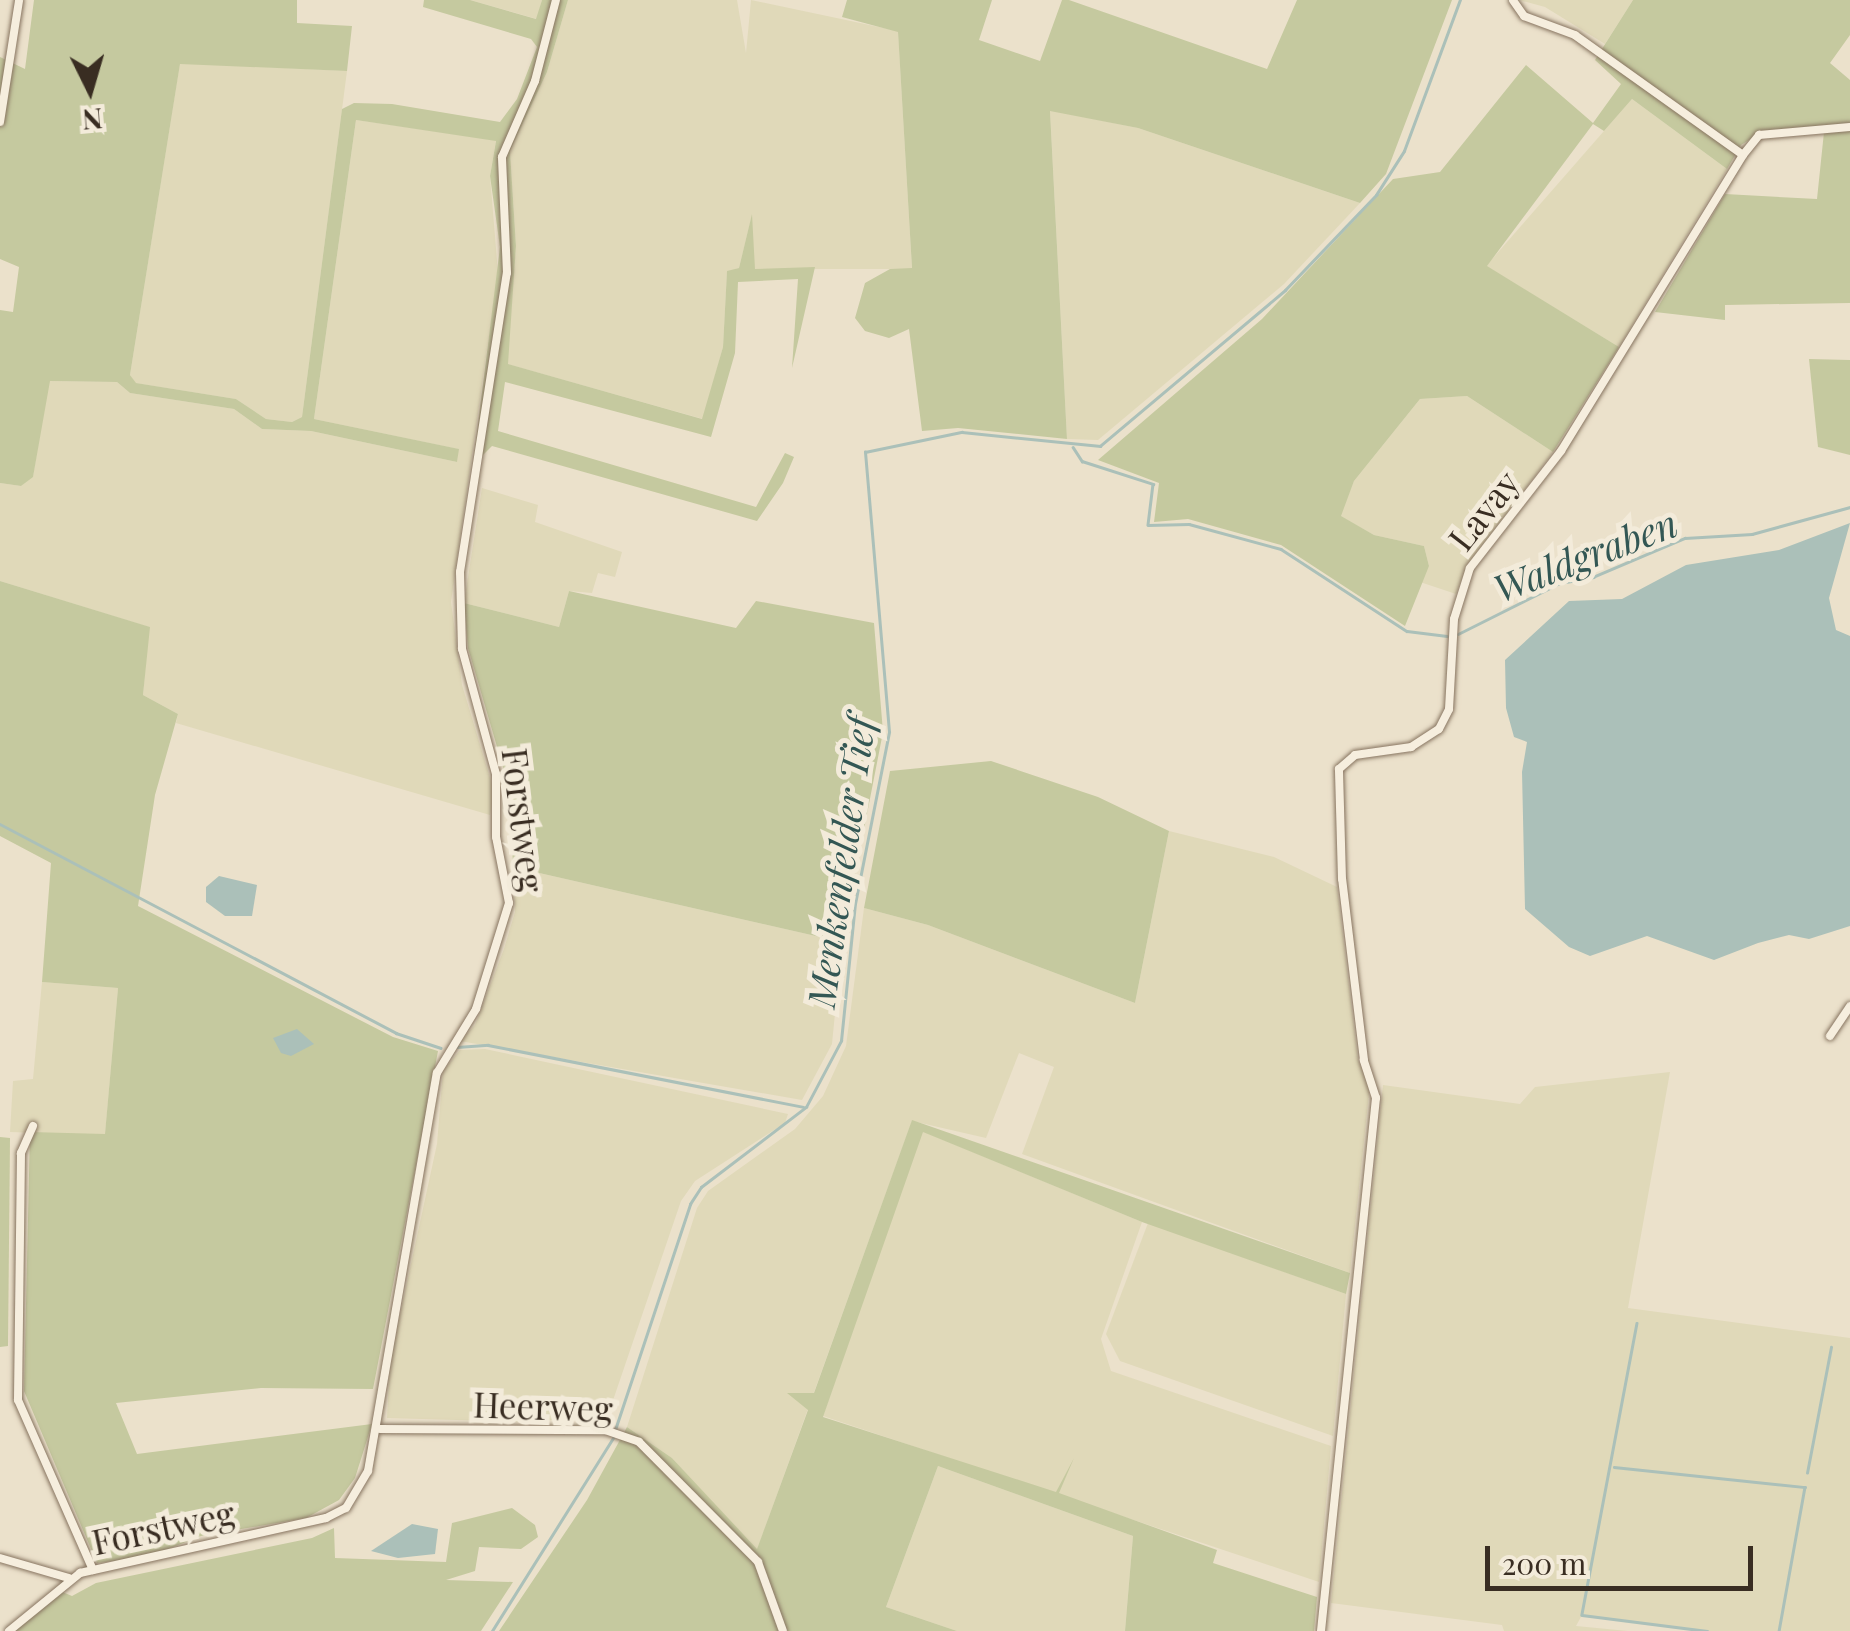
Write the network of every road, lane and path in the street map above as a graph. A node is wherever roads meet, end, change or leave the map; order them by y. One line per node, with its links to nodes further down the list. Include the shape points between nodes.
1 (19, 0): 4 (street)
2 (556, 0): 10 (street, Forstweg, via 535,81 502,157 507,273 460,572 462,649 496,774 496,837 509,903 476,1009 437,1073 391,1326)
3 (1512, 0): 6 (street, via 1524,16 1575,35)
4 (0, 122)
5 (1850, 127): 6 (street, Lavay, via 1758,135)
6 (1742, 155): 16 (street, Lavay, via 1561,451 1470,568 1454,619 1449,708 1439,729 1422,743 1342,763 1342,879 1364,1060 1376,1098)
7 (1850, 1006): 8 (street)
8 (1830, 1036)
9 (33, 1126): 12 (street, via 21,1153 18,1400)
10 (380, 1429): 12 (street, Forstweg, via 358,1490 346,1508 326,1518); 15 (street, Heerweg, via 622,1434 665,1464 758,1562)
11 (0, 1558): 13 (street)
12 (93, 1570): 13 (street, Forstweg)
13 (69, 1578): 14 (street, Forstweg)
14 (9, 1631)
15 (783, 1631)
16 (1321, 1631)

